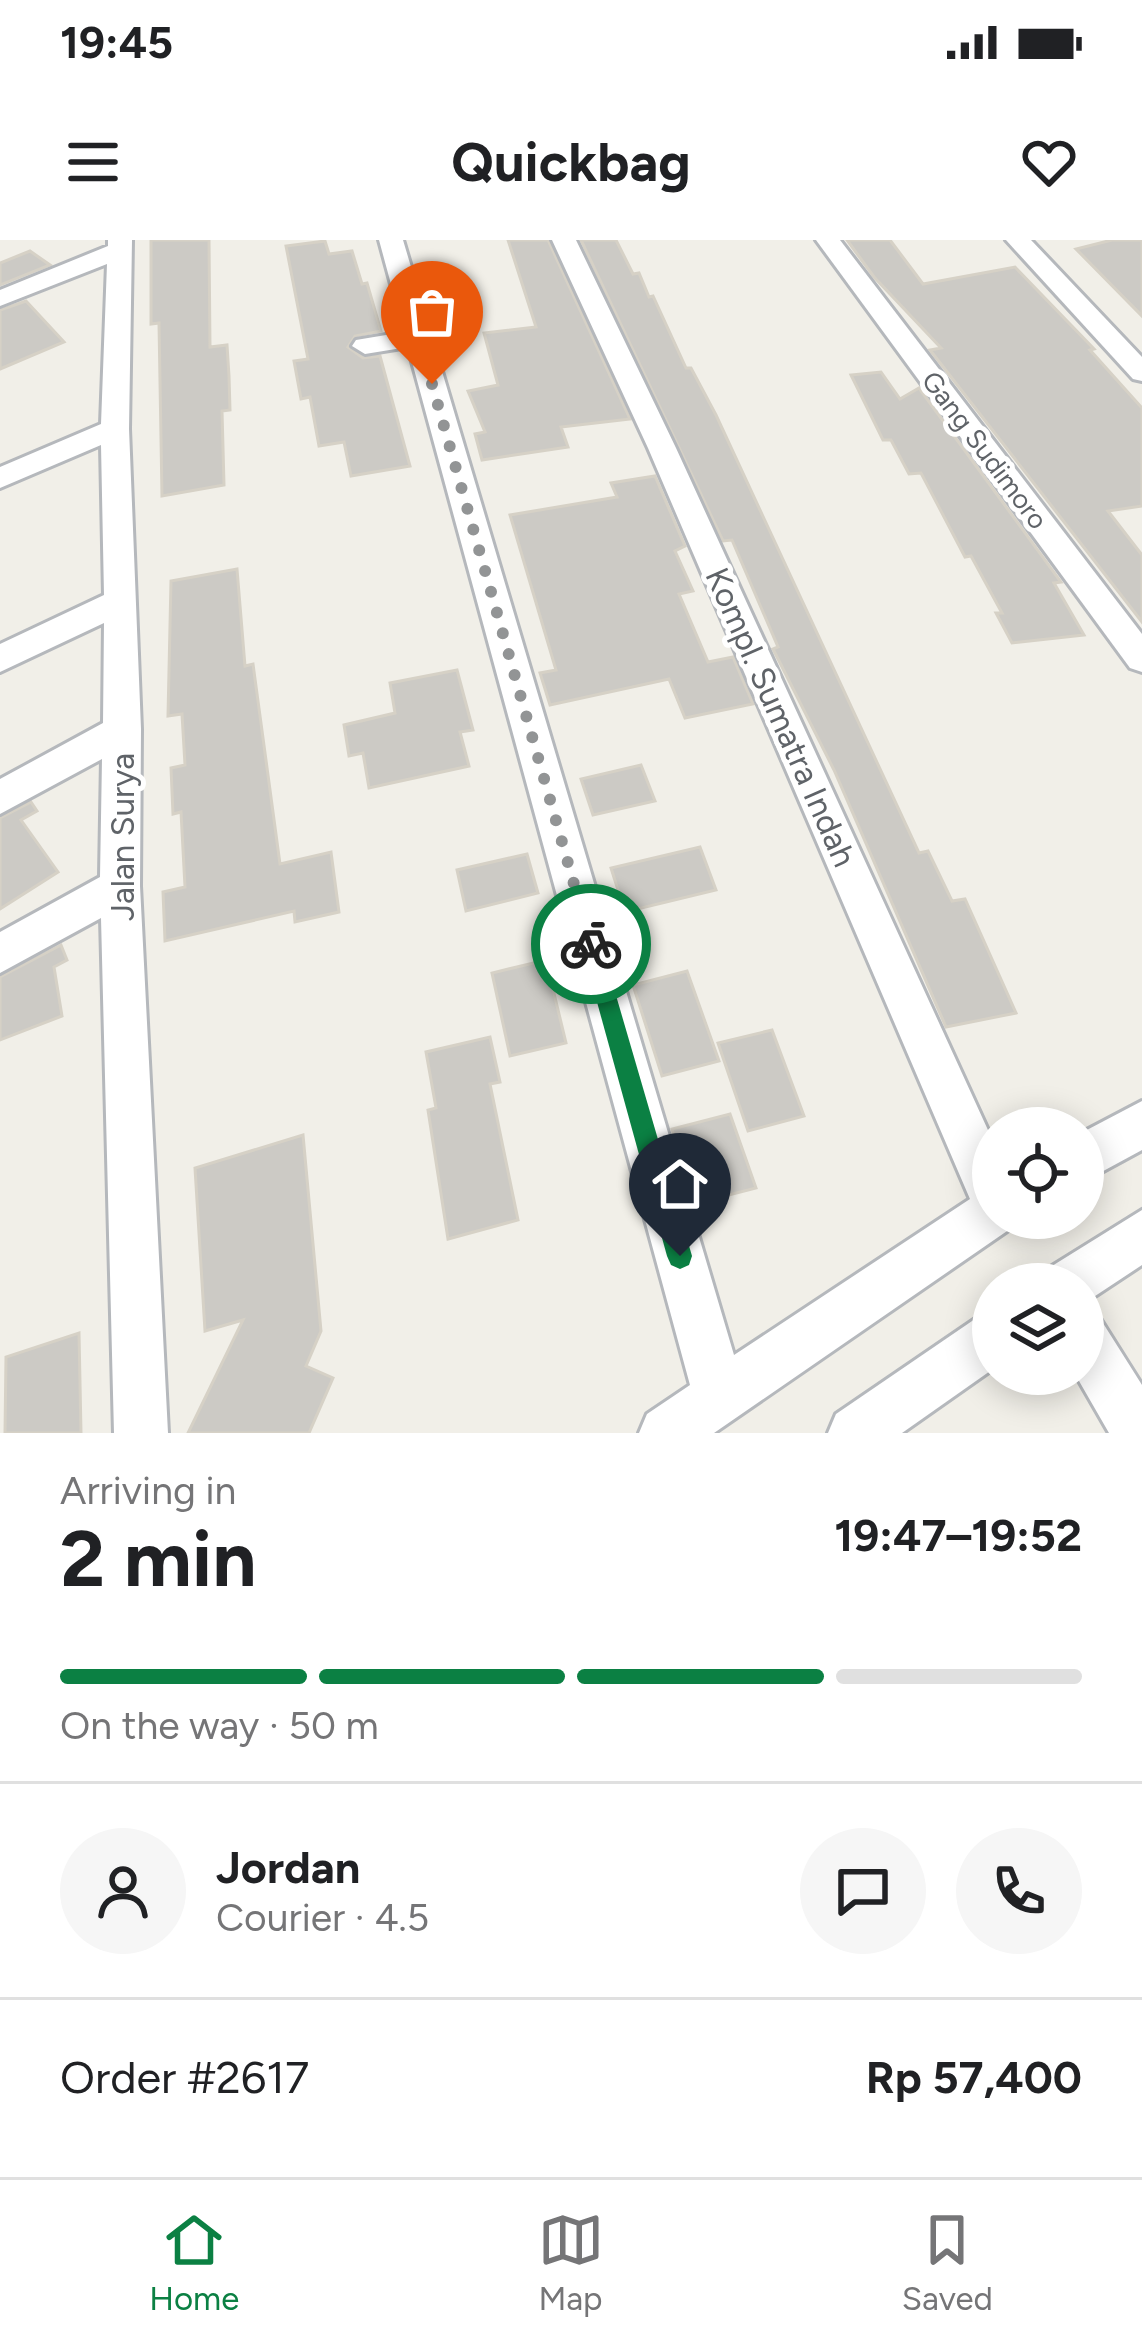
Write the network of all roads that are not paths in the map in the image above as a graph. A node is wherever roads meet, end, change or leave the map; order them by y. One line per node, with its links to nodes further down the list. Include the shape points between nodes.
1 (391, 240): 7 (street)
2 (564, 240): 21 (street, Kompl. Sumatra Indah)
3 (828, 240): 14 (street, Gang Sudimoro)
4 (1018, 240): 9 (street)
5 (120, 245): 6 (street); 10 (street, Jalan Surya)
6 (0, 299)
7 (419, 338): 8 (street); 27 (street)
8 (365, 346)
9 (1142, 373)
10 (115, 430): 11 (street); 12 (street, Jalan Surya)
11 (0, 478)
12 (122, 601): 13 (street); 15 (street, Jalan Surya)
13 (0, 659)
14 (1142, 659)
15 (123, 729): 16 (street); 17 (street, Jalan Surya)
16 (0, 798)
17 (120, 886): 18 (street); 28 (street, Jalan Surya)
18 (0, 954)
19 (1142, 1124): 20 (street)
20 (1104, 1146)
21 (972, 1149)
22 (972, 1226): 27 (street)
23 (1142, 1235): 24 (street)
24 (1101, 1263)
25 (972, 1352): 30 (street)
26 (1104, 1373): 31 (street)
27 (719, 1394): 29 (street)
28 (141, 1433)
29 (666, 1433)
30 (855, 1433)
31 (1140, 1433)

